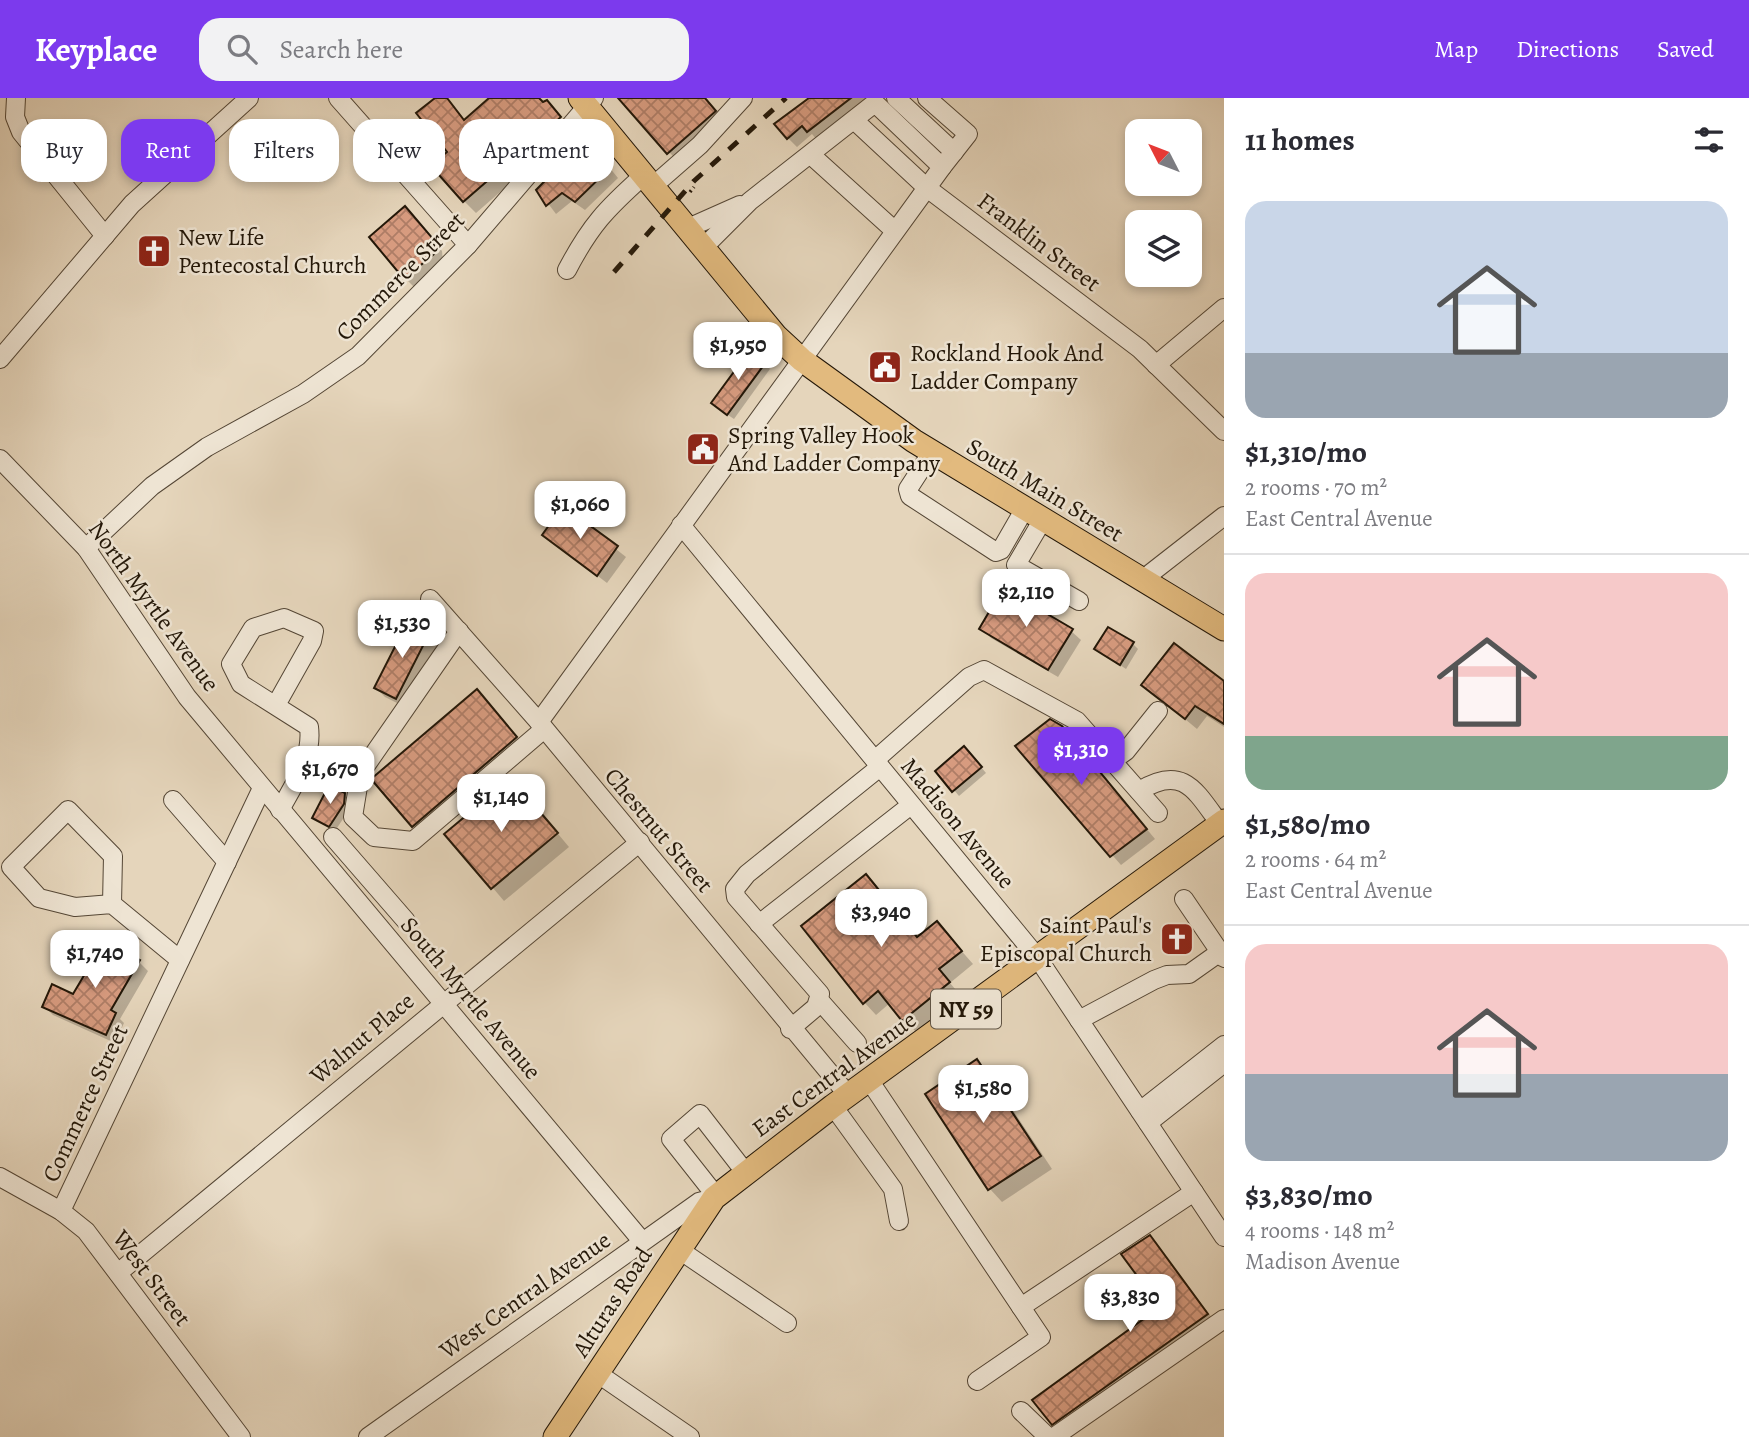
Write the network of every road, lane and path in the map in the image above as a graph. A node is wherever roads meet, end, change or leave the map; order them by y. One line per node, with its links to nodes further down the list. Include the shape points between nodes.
1 (16, 98): 20 (street, via 15,117 21,132)
2 (249, 98): 20 (street, via 132,204)
3 (338, 98): 21 (street)
4 (743, 98): 13 (street, via 699,145)
5 (896, 98): 10 (street)
6 (927, 98): 10 (street, via 968,134)
7 (586, 100): 13 (main road, South Main Street); 21 (street, Commerce Street)
8 (878, 100): 9 (street); 12 (street)
9 (855, 121): 11 (street); 15 (street, Franklin Street)
10 (954, 152): 12 (street)
11 (811, 155): 17 (street); 19 (street)
12 (942, 167): 15 (street)
13 (648, 181): 18 (main road, South Main Street); 23 (street, via 605,209 587,231)
14 (694, 187): 16 (path)
15 (927, 188): 19 (street); 27 (street, Franklin Street)
16 (690, 192)
17 (750, 201): 18 (street); 22 (street)
18 (685, 229): 22 (main road, South Main Street)
19 (895, 231): 26 (street)
20 (105, 236): 25 (street)
21 (468, 245): 34 (street, Commerce Street, via 358,356 303,394 207,447 152,486)
22 (702, 249): 26 (main road, South Main Street)
23 (567, 270)
24 (1224, 308): 27 (street)
25 (0, 359)
26 (802, 360): 29 (main road, South Main Street); 33 (street)
27 (1156, 365): 28 (street, Franklin Street)
28 (1224, 431)
29 (932, 452): 31 (main road, South Main Street); 31 (street, via 908,489 910,496 981,543 1001,550)
30 (0, 459): 34 (street, North Myrtle Avenue)
31 (1033, 515): 35 (main road, South Main Street); 37 (street, via 1016,565)
32 (1224, 516): 35 (street)
33 (681, 525): 42 (street); 44 (street, Madison Avenue)
34 (86, 548): 45 (street, North Myrtle Avenue, via 187,696)
35 (1142, 580): 38 (main road, South Main Street)
36 (430, 599): 39 (street, Chestnut Street)
37 (1079, 601)
38 (1224, 629)
39 (458, 631): 42 (street, Chestnut Street); 51 (street, via 360,774)
40 (276, 705): 40 (street, via 241,684 231,664 253,628 284,618 314,631); 49 (street, via 309,727 311,741 306,762)
41 (1158, 710): 43 (street, via 1126,751)
42 (541, 726): 51 (street, via 413,841 374,837); 54 (street, Chestnut Street)
43 (1112, 761): 44 (street, via 1077,721 985,670 969,677); 46 (street)
44 (877, 764): 48 (street, Madison Avenue); 60 (street, via 735,889 736,897)
45 (262, 788): 49 (street, South Myrtle Avenue); 56 (street, Commerce Street)
46 (1139, 791): 50 (street); 52 (street, via 1163,779 1178,779)
47 (173, 800): 56 (street)
48 (911, 804): 60 (street); 62 (street, Madison Avenue)
49 (280, 810): 55 (street, South Myrtle Avenue)
50 (1158, 813)
51 (353, 817): 53 (street)
52 (1222, 822): 62 (main road, East Central Avenue / NY 59)
53 (333, 837): 55 (street); 59 (street)
54 (639, 842): 65 (street, Walnut Place); 67 (street, Chestnut Street)
55 (316, 852): 65 (street, South Myrtle Avenue)
56 (227, 862): 63 (street, Commerce Street)
57 (1184, 899): 61 (street)
58 (112, 904): 58 (street, via 75,907 38,898 11,867 68,810 113,856); 63 (street)
59 (406, 921)
60 (759, 924): 64 (street, via 820,994)
61 (1222, 955): 66 (street, via 1189,974 1154,979)
62 (1037, 957): 66 (street, Madison Avenue); 71 (main road, East Central Avenue / NY 59)
63 (180, 960): 78 (street, Commerce Street)
64 (820, 1001): 67 (street); 68 (street)
65 (443, 1002): 81 (street, South Myrtle Avenue); 83 (street, Walnut Place)
66 (1079, 1020): 73 (street, Madison Avenue)
67 (790, 1029): 72 (street, Chestnut Street)
68 (857, 1043)
69 (1224, 1045): 73 (street)
70 (1224, 1063): 73 (street)
71 (869, 1080): 72 (main road, East Central Avenue / NY 59); 84 (street)
72 (840, 1101): 74 (main road, East Central Avenue / NY 59); 79 (street, Chestnut Street, via 893,1189)
73 (1144, 1117): 76 (street, Madison Avenue)
74 (745, 1172): 77 (main road, East Central Avenue / NY 59); 77 (street, via 700,1114 671,1139)
75 (0, 1177): 78 (street, West Street)
76 (1194, 1192): 80 (street, Madison Avenue); 84 (street)
77 (715, 1197): 81 (street, West Central Avenue, via 699,1202); 82 (main road, Alturas Road / NY 59)
78 (61, 1211): 83 (street, West Street, via 86,1231)
79 (899, 1221)
80 (1224, 1237)
81 (642, 1241): 91 (street, West Central Avenue)
82 (678, 1249): 86 (street); 87 (main road, Alturas Road / NY 59)
83 (118, 1273): 90 (street, West Street)
84 (1021, 1307): 88 (street, via 1041,1336)
85 (1224, 1319): 95 (street)
86 (787, 1323)
87 (597, 1373): 92 (main road, Alturas Road / NY 59); 93 (street)
88 (977, 1381)
89 (1021, 1412): 94 (street)
90 (241, 1437)
91 (368, 1437)
92 (555, 1437)
93 (690, 1437)
94 (1048, 1437)
95 (1054, 1437)

